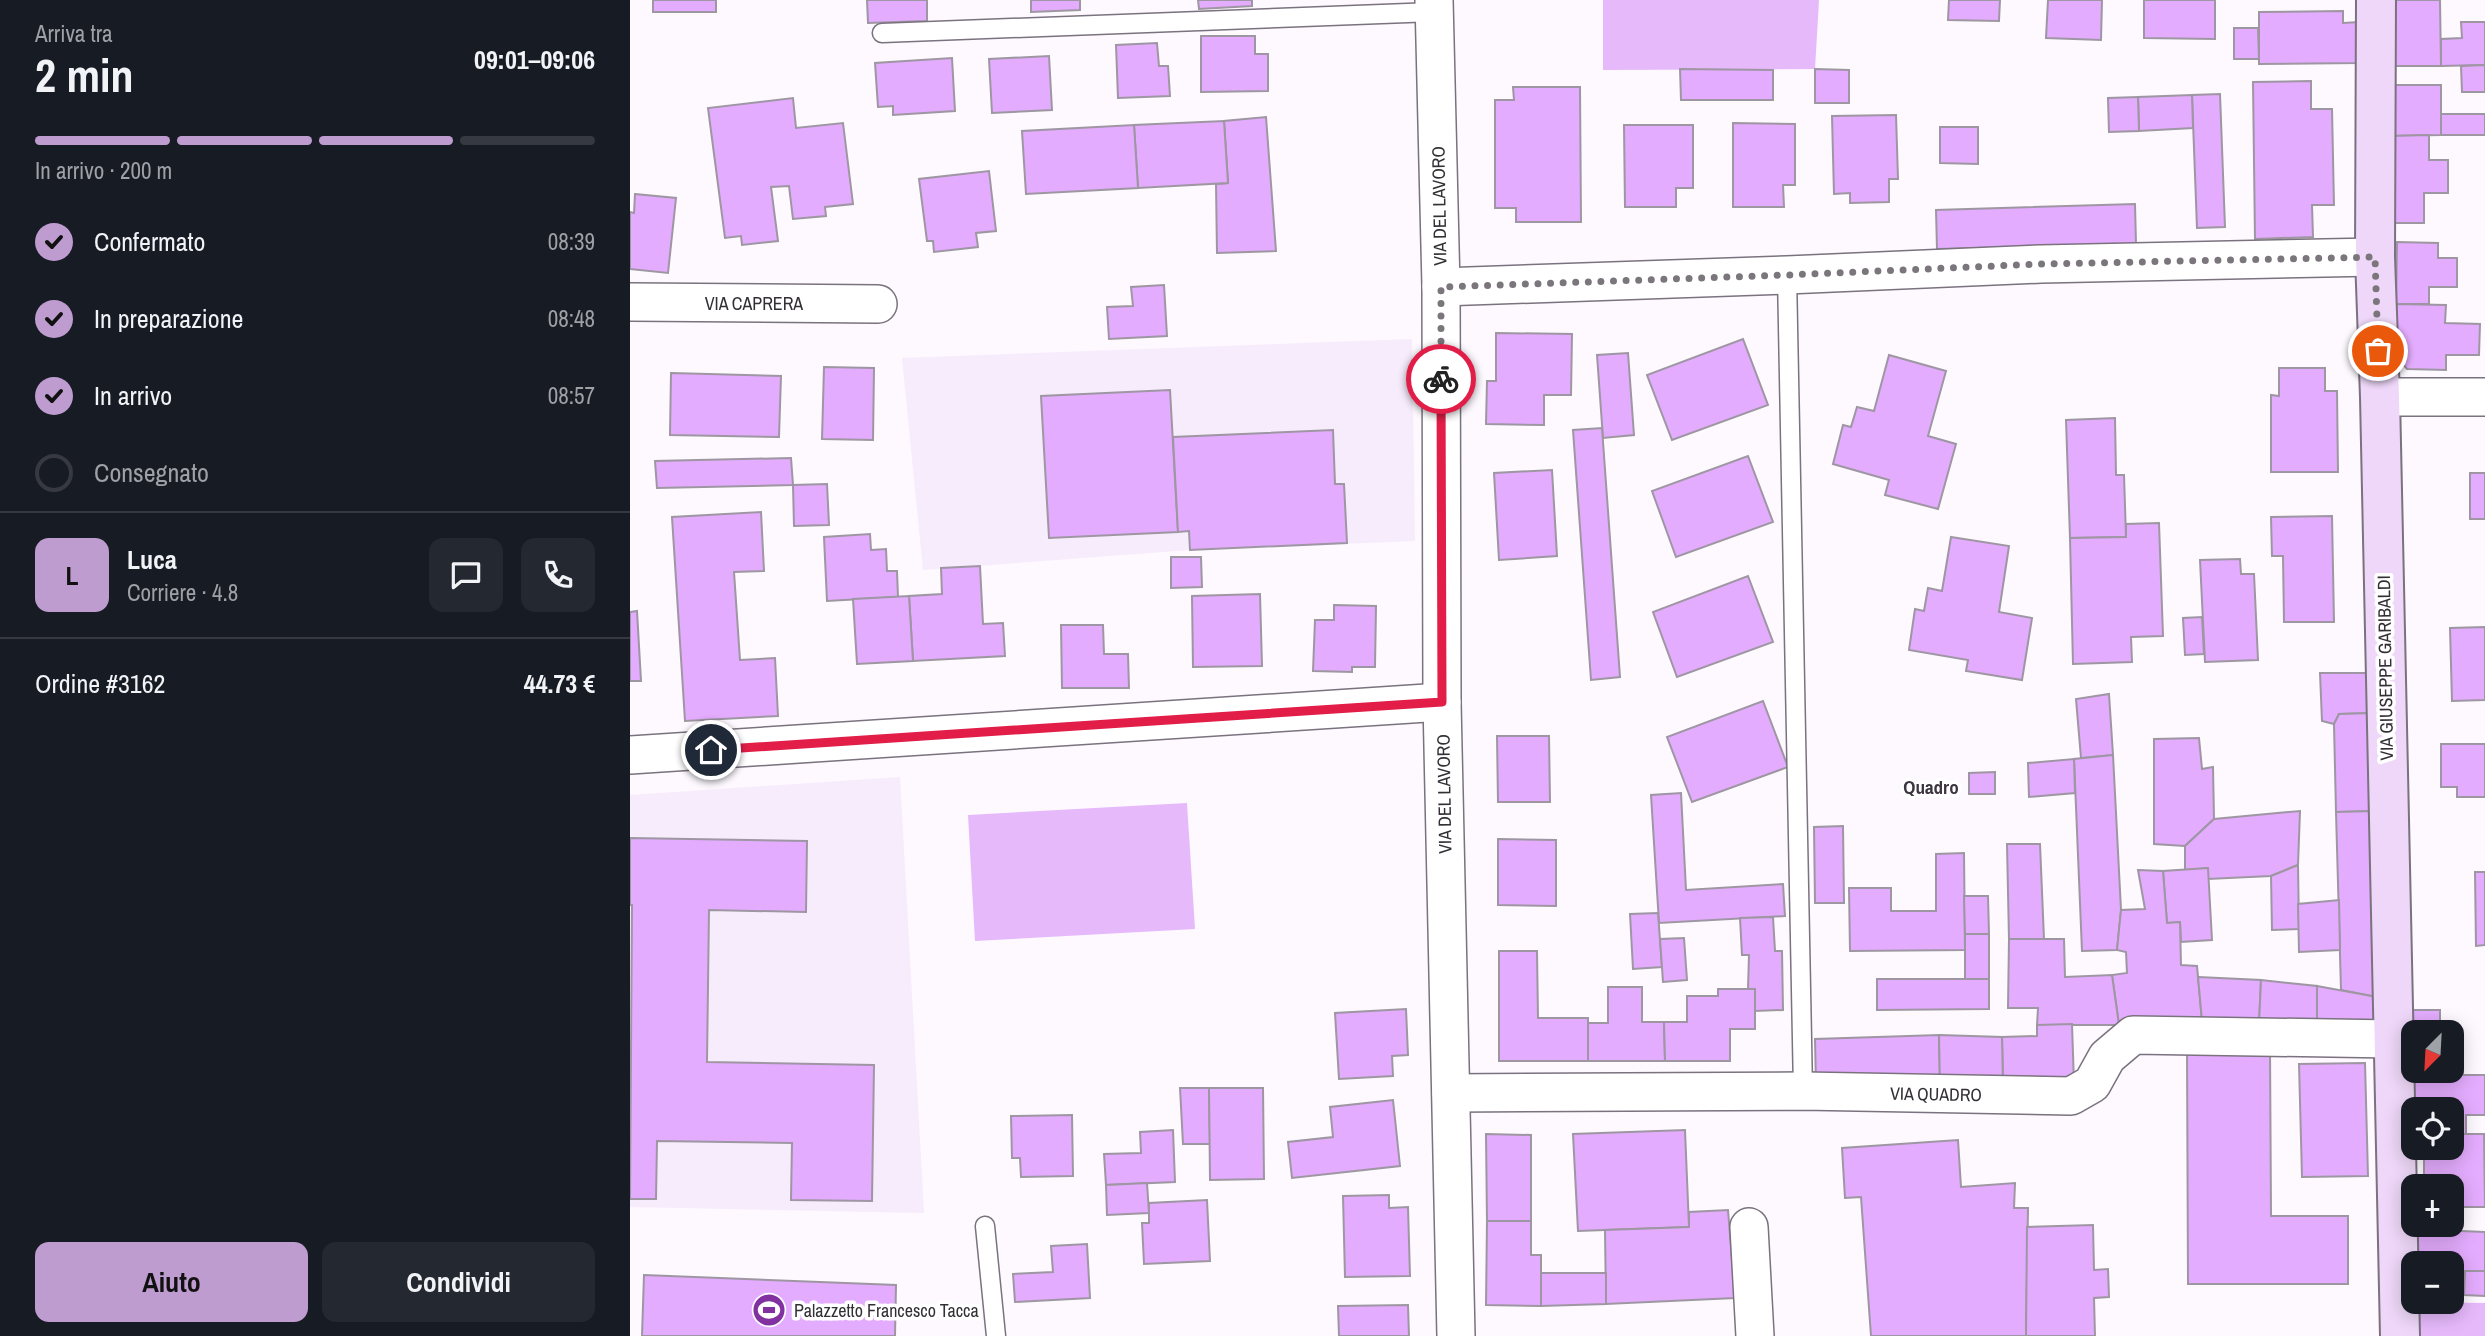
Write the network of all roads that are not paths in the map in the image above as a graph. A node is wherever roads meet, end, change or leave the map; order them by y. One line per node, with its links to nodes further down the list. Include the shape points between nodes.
1 (2376, 0): 4 (street, VIA GIUSEPPE GARIBALDI)
2 (1434, 6): 3 (lane); 6 (street, VIA DEL LAVORO)
3 (882, 33)
4 (2375, 257): 5 (street); 9 (street, VIA GIUSEPPE GARIBALDI)
5 (1787, 275): 6 (street); 14 (lane)
6 (1441, 287): 11 (street, VIA DEL LAVORO)
7 (630, 302): 8 (street, VIA CAPRERA)
8 (878, 304)
9 (2380, 397): 10 (street); 13 (street, VIA GIUSEPPE GARIBALDI)
10 (2485, 397)
11 (1442, 702): 12 (street); 15 (street, VIA DEL LAVORO)
12 (630, 755)
13 (2393, 1039): 14 (street, VIA QUADRO, via 2133,1035 2107,1057 2092,1084 2071,1096); 21 (street, VIA GIUSEPPE GARIBALDI)
14 (1803, 1091): 15 (street, VIA QUADRO)
15 (1451, 1093): 19 (street, VIA DEL LAVORO)
16 (985, 1226): 18 (lane)
17 (1749, 1227): 20 (street)
18 (996, 1336)
19 (1456, 1336)
20 (1755, 1336)
21 (2400, 1336)

